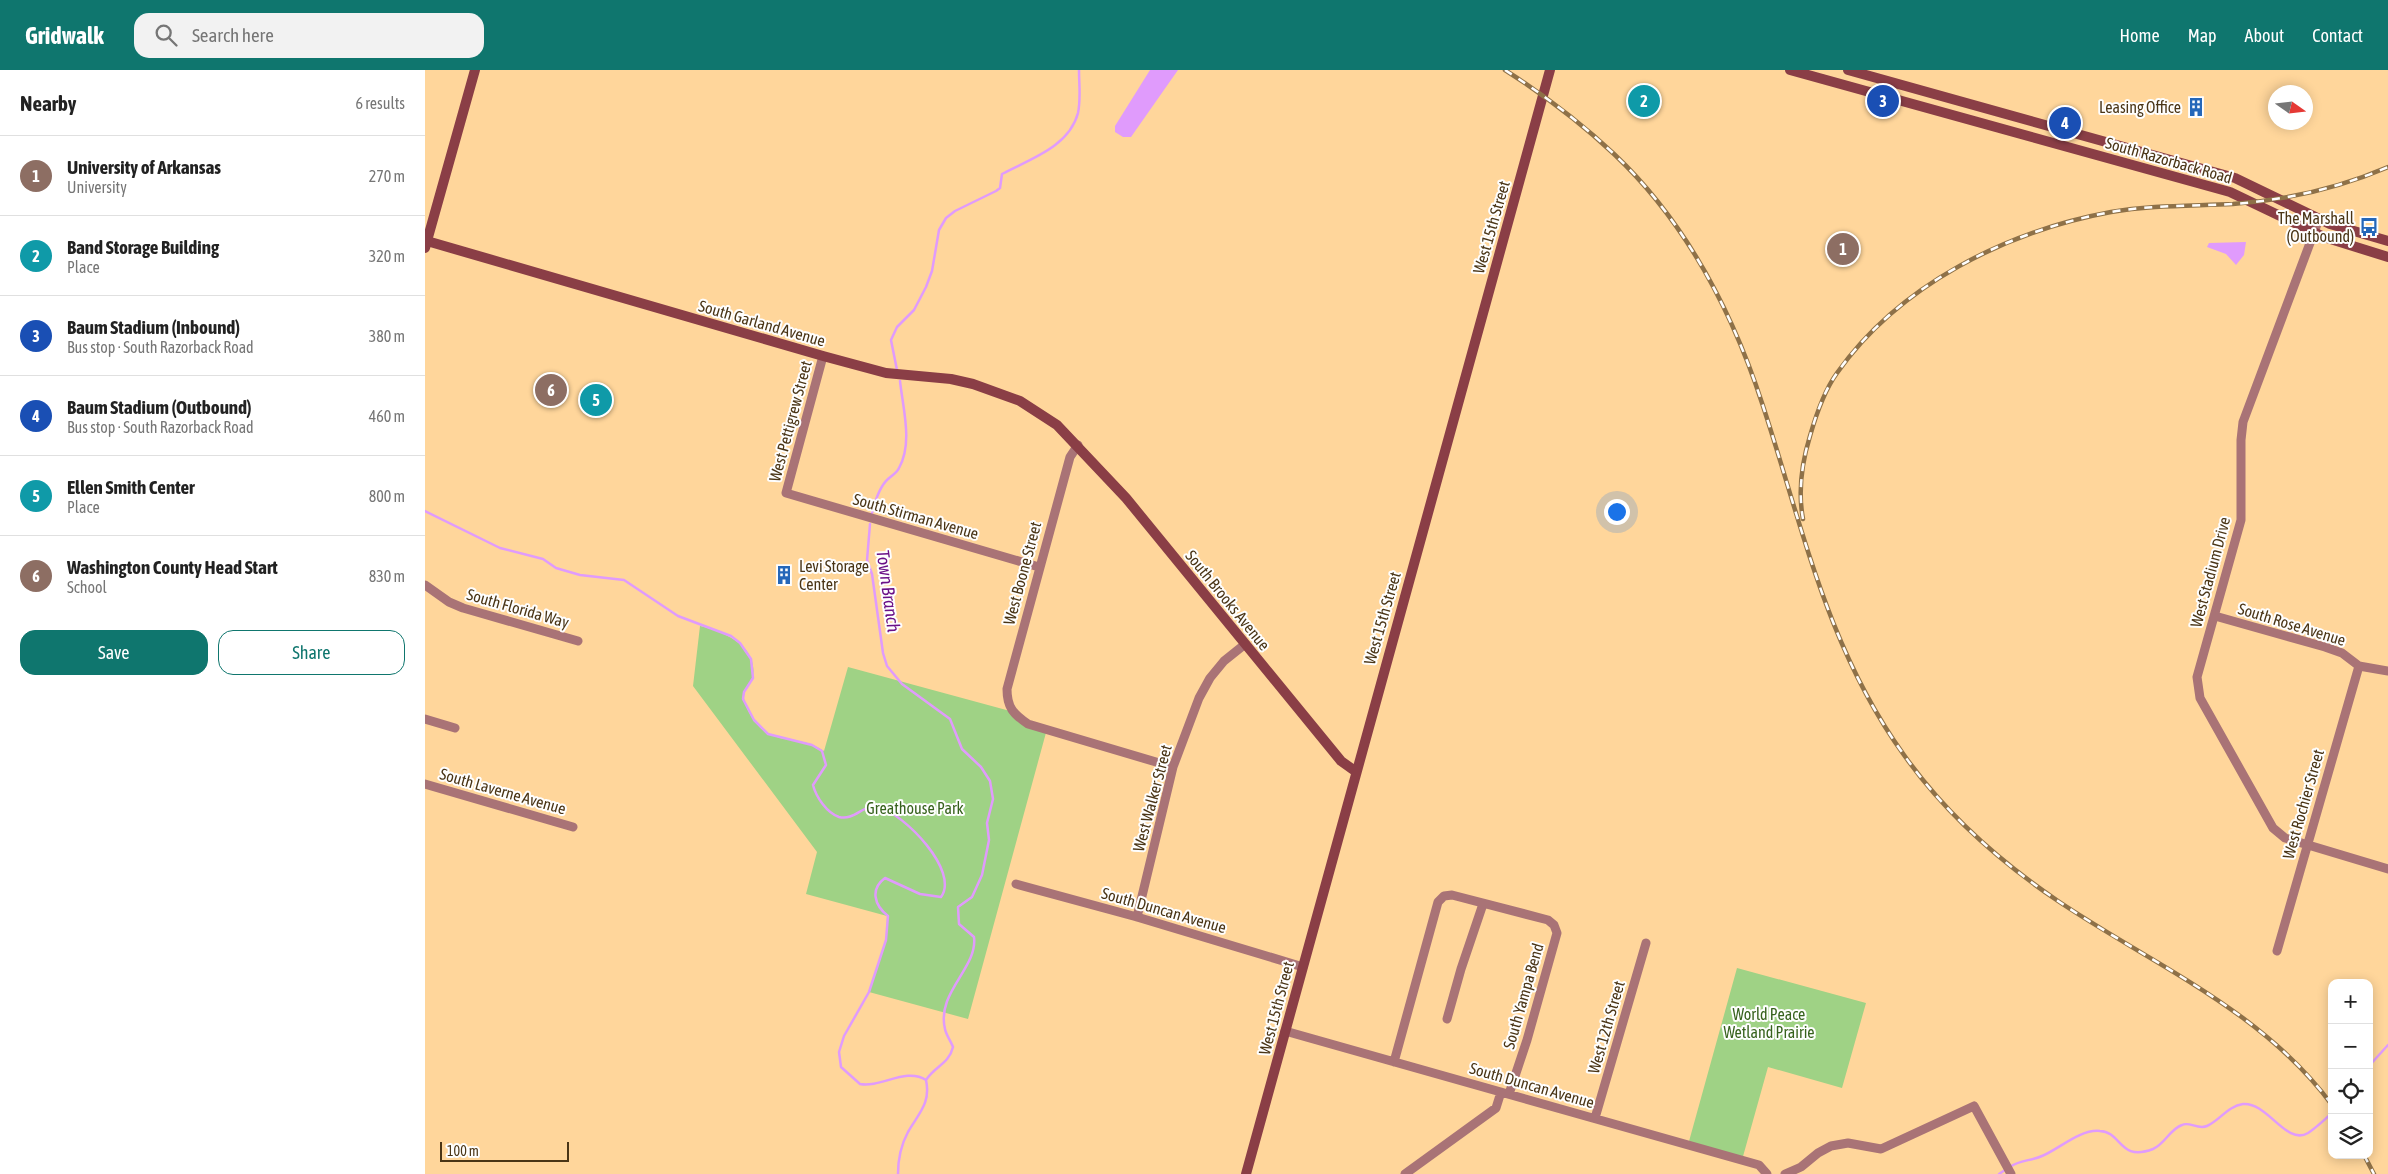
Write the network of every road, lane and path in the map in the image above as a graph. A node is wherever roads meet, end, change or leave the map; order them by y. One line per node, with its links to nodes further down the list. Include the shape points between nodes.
1 (475, 70): 8 (main road)
2 (1550, 70): 23 (main road, West 15th Street)
3 (1790, 70): 6 (main road, South Razorback Road, via 2230,192)
4 (1848, 70): 5 (main road, South Razorback Road, via 2235,178)
5 (2319, 219): 6 (street, West Stadium Drive); 7 (main road, South Razorback Road)
6 (2314, 232): 9 (main road, South Razorback Road); 15 (street, West Stadium Drive, via 2243,422 2241,520)
7 (2388, 241)
8 (426, 245): 10 (main road, South Garland Avenue)
9 (2388, 257)
10 (823, 356): 11 (main road, South Garland Avenue, via 886,373 951,379 995,391 1038,412); 12 (street, West Pettigrew Street)
11 (1078, 445): 13 (street, West Boone Street, via 1070,457); 17 (main road, South Brooks Avenue, via 1126,498)
12 (786, 494): 13 (street, South Stirman Avenue)
13 (1039, 567): 22 (street, West Boone Street, via 1007,689 1011,710 1029,724)
14 (425, 585): 16 (street, South Florida Way, via 463,608)
15 (2215, 616): 18 (street, South Rose Avenue, via 2331,649); 26 (street, West Stadium Drive, via 2197,677 2199,698 2273,828 2285,838)
16 (578, 641)
17 (1245, 645): 22 (street, West Walker Street, via 1223,661 1210,678); 23 (main road, South Brooks Avenue, via 1341,761)
18 (2359, 666): 19 (street, South Rose Avenue); 26 (street, West Rochier Street)
19 (2388, 671)
20 (425, 719): 21 (street)
21 (455, 728)
22 (1173, 767): 30 (street, West Walker Street)
23 (1355, 771): 33 (main road, West 15th Street)
24 (425, 784): 25 (street, South Laverne Avenue)
25 (573, 827)
26 (2307, 845): 27 (street, West Stadium Drive); 32 (street, West Rochier Street)
27 (2388, 868)
28 (1016, 884): 30 (street, South Duncan Avenue)
29 (1483, 904): 34 (street); 36 (street, South Yampa Bend, via 1452,895 1444,896 1438,902); 37 (street, South Yampa Bend, via 1547,920 1557,933 1527,1040)
30 (1137, 917): 33 (street, South Duncan Avenue)
31 (1645, 943): 38 (street, West 12th Street)
32 (2277, 951)
33 (1303, 966): 35 (main road, West 15th Street)
34 (1447, 1019)
35 (1285, 1031): 36 (street, South Duncan Avenue); 39 (main road, West 15th Street)
36 (1394, 1062): 37 (street, South Duncan Avenue)
37 (1505, 1093): 38 (street, South Duncan Avenue); 40 (street, via 1496,1108)
38 (1595, 1118): 41 (street, South Duncan Avenue, via 1759,1165)
39 (1246, 1174)
40 (1405, 1174)
41 (1767, 1174)
42 (1785, 1174): 43 (street, via 1831,1146 1848,1143 1881,1149 1974,1106)
43 (2011, 1174)

